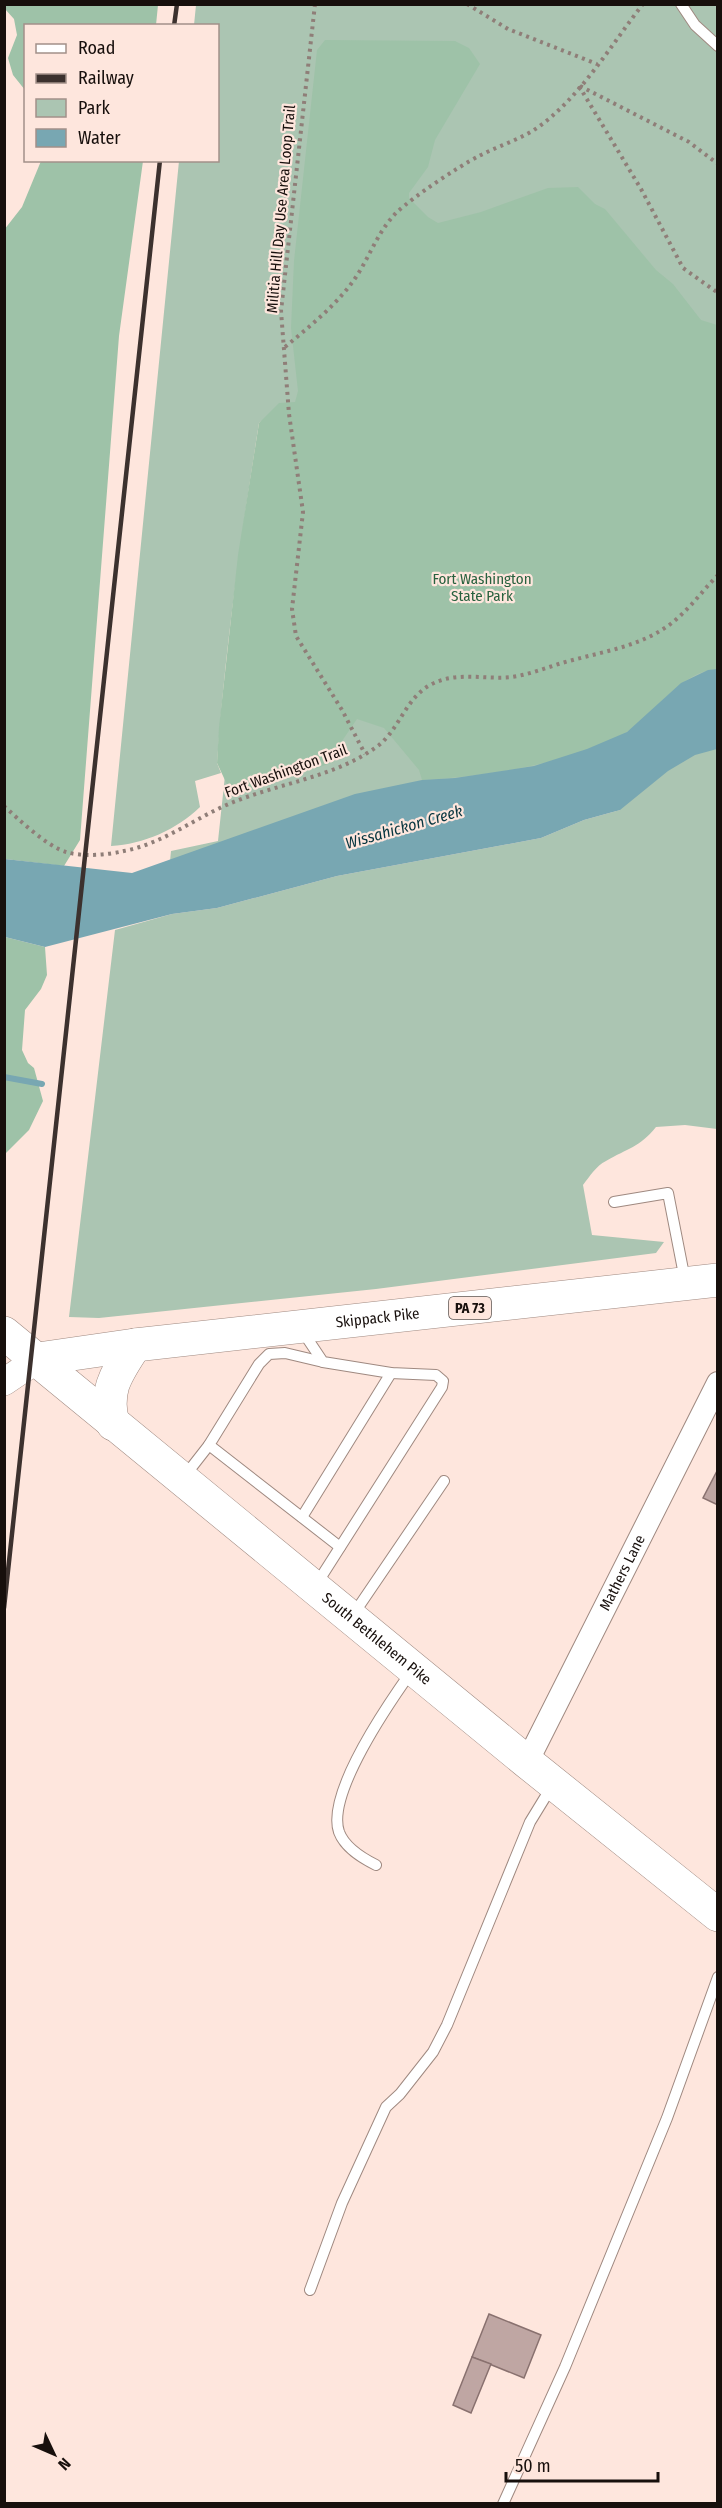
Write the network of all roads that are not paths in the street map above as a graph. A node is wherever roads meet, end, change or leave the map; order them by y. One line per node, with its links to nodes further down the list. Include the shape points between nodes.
1 (681, 4): 2 (lane, via 695,25)
2 (717, 46)
3 (614, 1202): 4 (lane, via 668,1193)
4 (702, 1282): 5 (main road, Skippack Pike / PA 73)
5 (299, 1326): 7 (main road, Skippack Pike / PA 73); 9 (lane)
6 (4, 1333): 8 (main road, South Bethlehem Pike)
7 (135, 1345): 8 (main road, Skippack Pike / PA 73); 13 (main road, via 110,1390 108,1406)
8 (38, 1359): 11 (street); 13 (main road, South Bethlehem Pike)
9 (323, 1362): 10 (lane); 14 (lane, via 285,1353 269,1354)
10 (391, 1373): 17 (lane); 18 (lane, via 436,1375 443,1381 442,1387)
11 (4, 1382)
12 (717, 1383): 22 (street, Mathers Lane)
13 (113, 1424): 15 (main road, South Bethlehem Pike)
14 (209, 1445): 15 (lane); 17 (lane)
15 (182, 1480): 19 (main road, South Bethlehem Pike)
16 (444, 1481): 20 (lane)
17 (302, 1517): 18 (lane)
18 (340, 1547): 19 (lane)
19 (314, 1588): 20 (main road, South Bethlehem Pike)
20 (351, 1618): 21 (main road, South Bethlehem Pike)
21 (413, 1669): 22 (main road, South Bethlehem Pike); 24 (lane, via 354,1763 341,1802 338,1830 345,1843)
22 (527, 1762): 23 (main road, South Bethlehem Pike)
23 (553, 1783): 25 (main road, South Bethlehem Pike); 27 (lane, via 530,1822 447,2025 433,2052 386,2108 342,2203)
24 (376, 1865)
25 (717, 1915)
26 (717, 1977): 28 (lane, via 667,2118 565,2367)
27 (310, 2290)
28 (503, 2504)

